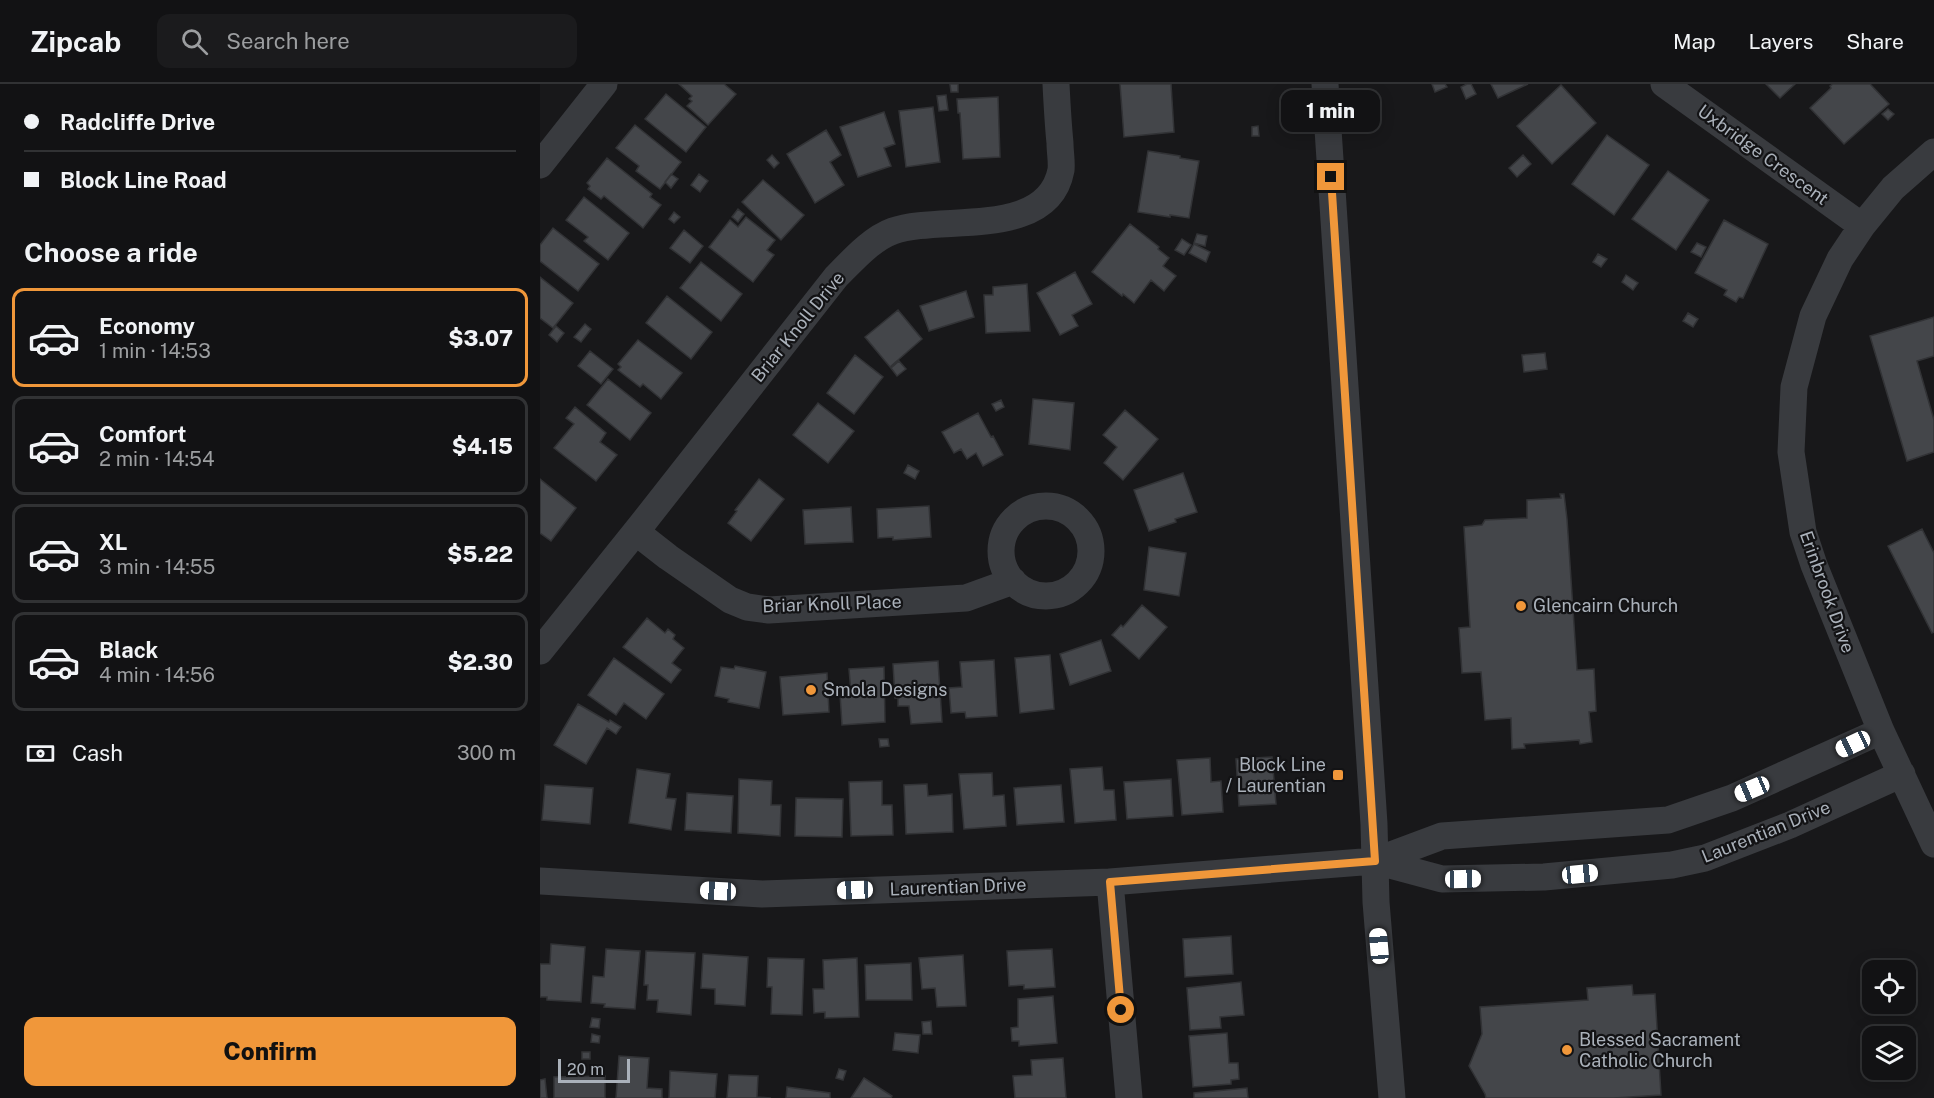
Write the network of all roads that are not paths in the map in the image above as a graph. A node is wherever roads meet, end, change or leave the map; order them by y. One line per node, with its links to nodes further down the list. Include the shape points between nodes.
1 (604, 84): 6 (street)
2 (1056, 84): 8 (street, Briar Knoll Drive, via 1061,169 1054,190 1036,207 1014,216 892,231 863,250 836,277)
3 (1325, 84): 15 (street)
4 (1664, 84): 7 (street, Uxbridge Crescent)
5 (1934, 152): 7 (street, Erinbrook Drive, via 1893,188)
6 (540, 165)
7 (1862, 226): 11 (street, Erinbrook Drive, via 1840,259 1813,316 1794,387 1791,452 1798,503 1814,566)
8 (636, 532): 9 (street, Briar Knoll Place, via 730,600 768,610 966,598); 10 (street, Briar Knoll Drive)
9 (1013, 581)
10 (540, 651)
11 (1881, 731): 12 (street, Erinbrook Drive); 13 (street, Laurentian Drive, via 1732,798)
12 (1902, 774): 14 (street, Erinbrook Drive); 16 (street, Laurentian Drive, via 1790,825 1705,858)
13 (1668, 820): 15 (street, Laurentian Drive, via 1442,836); 16 (street)
14 (1934, 844)
15 (1375, 861): 16 (street, Laurentian Drive, via 1442,879 1544,878); 18 (street, Laurentian Drive); 20 (street)
16 (1672, 865)
17 (540, 881): 18 (street, Laurentian Drive, via 762,894)
18 (1110, 882): 19 (street)
19 (1130, 1098)
20 (1392, 1098)

